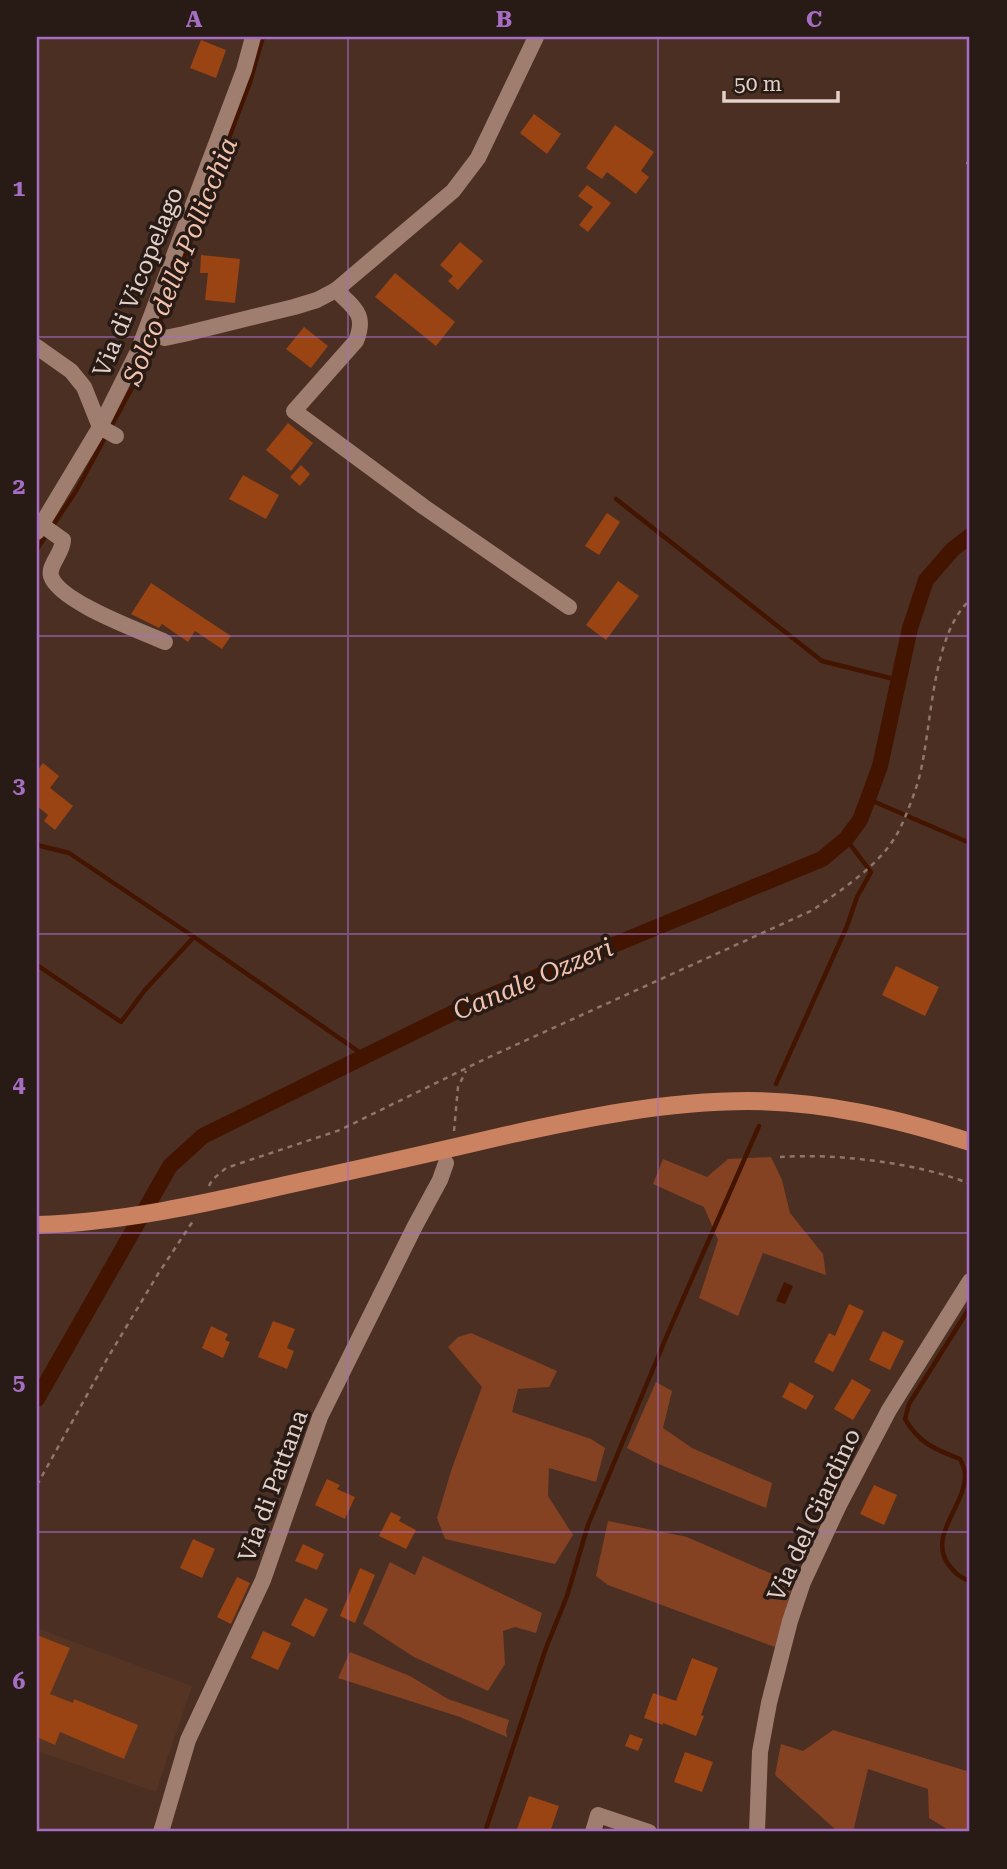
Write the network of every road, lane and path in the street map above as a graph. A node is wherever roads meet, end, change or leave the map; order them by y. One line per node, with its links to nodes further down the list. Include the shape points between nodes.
1 (253, 37): 4 (street, Via di Vicopelago)
2 (536, 37): 3 (street, via 478,158 453,191)
3 (336, 290): 4 (street, via 294,307); 9 (street, via 358,313 360,331 294,411)
4 (153, 334): 6 (street, Via di Vicopelago)
5 (37, 347): 6 (street, via 77,379)
6 (107, 431): 7 (street, Via di Vicopelago)
7 (45, 530): 10 (street, via 63,540 51,576 60,589 107,619)
8 (970, 600): 11 (path, via 950,630 920,775 902,822 891,842 862,873 813,909)
9 (569, 607)
10 (165, 642)
11 (468, 1069): 12 (path, via 458,1087); 17 (path, via 340,1130 226,1168)
12 (454, 1131)
13 (970, 1142): 19 (main road, via 834,1108 701,1102 546,1127 121,1219)
14 (780, 1157): 16 (path, via 928,1170)
15 (446, 1163): 22 (street, Via di Pattana, via 320,1417 263,1580 188,1740)
16 (970, 1184)
17 (208, 1189)
18 (195, 1218): 21 (path, via 107,1359)
19 (37, 1225)
20 (970, 1282): 25 (street, Via del Giardino, via 889,1410 803,1583 768,1703 760,1752)
21 (37, 1485)
22 (161, 1832)
23 (593, 1832): 24 (street, via 598,1815)
24 (649, 1832)
25 (759, 1832)

